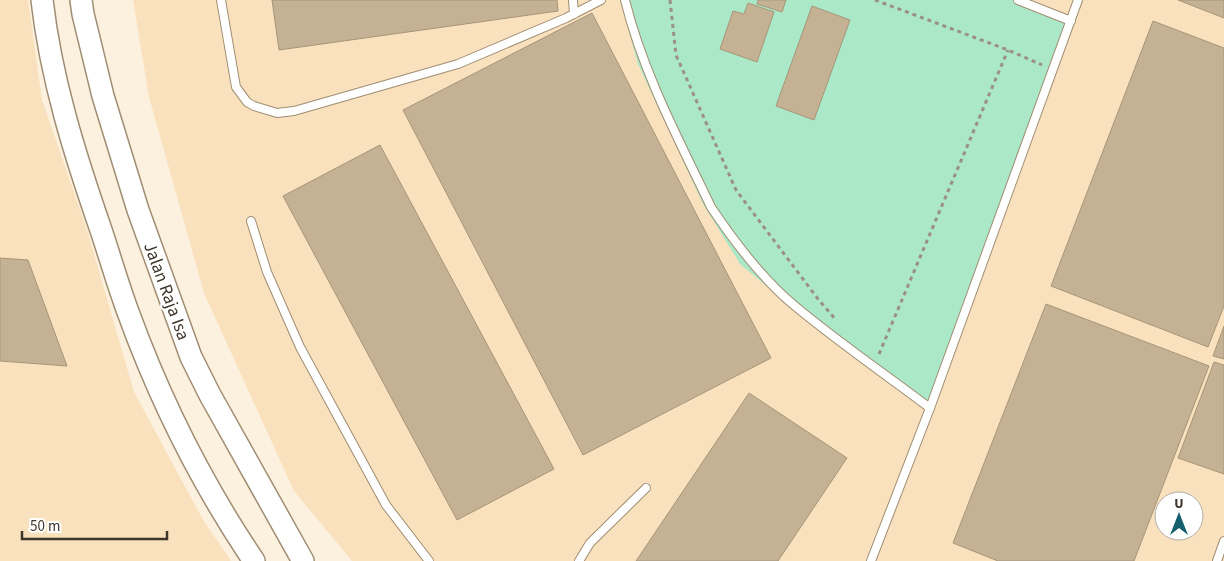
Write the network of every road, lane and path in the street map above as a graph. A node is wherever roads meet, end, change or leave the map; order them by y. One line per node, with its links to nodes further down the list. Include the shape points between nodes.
1 (42, 0): 21 (main road, via 62,106 128,312 173,420 201,474)
2 (81, 0): 22 (main road, Jalan Raja Isa, via 103,96 138,210 191,357)
3 (221, 0): 11 (lane, via 236,87 247,102 277,112 294,111 458,64)
4 (573, 0): 11 (lane)
5 (601, 0): 11 (lane)
6 (625, 0): 18 (lane, via 637,44 655,89 720,221 753,264 794,306)
7 (670, 0): 16 (path, via 676,56 736,190)
8 (875, 0): 13 (path)
9 (1018, 0): 12 (lane)
10 (1078, 0): 12 (lane)
11 (574, 14)
12 (1070, 20): 14 (lane)
13 (1008, 50): 14 (path); 17 (path)
14 (1052, 70): 18 (lane)
15 (251, 221): 23 (lane, via 267,272 300,347 386,505)
16 (836, 321)
17 (878, 356)
18 (930, 408): 25 (lane)
19 (646, 488): 24 (lane, via 590,543)
20 (1224, 541): 26 (lane)
21 (254, 561)
22 (303, 561)
23 (429, 561)
24 (579, 561)
25 (871, 561)
26 (1216, 561)

